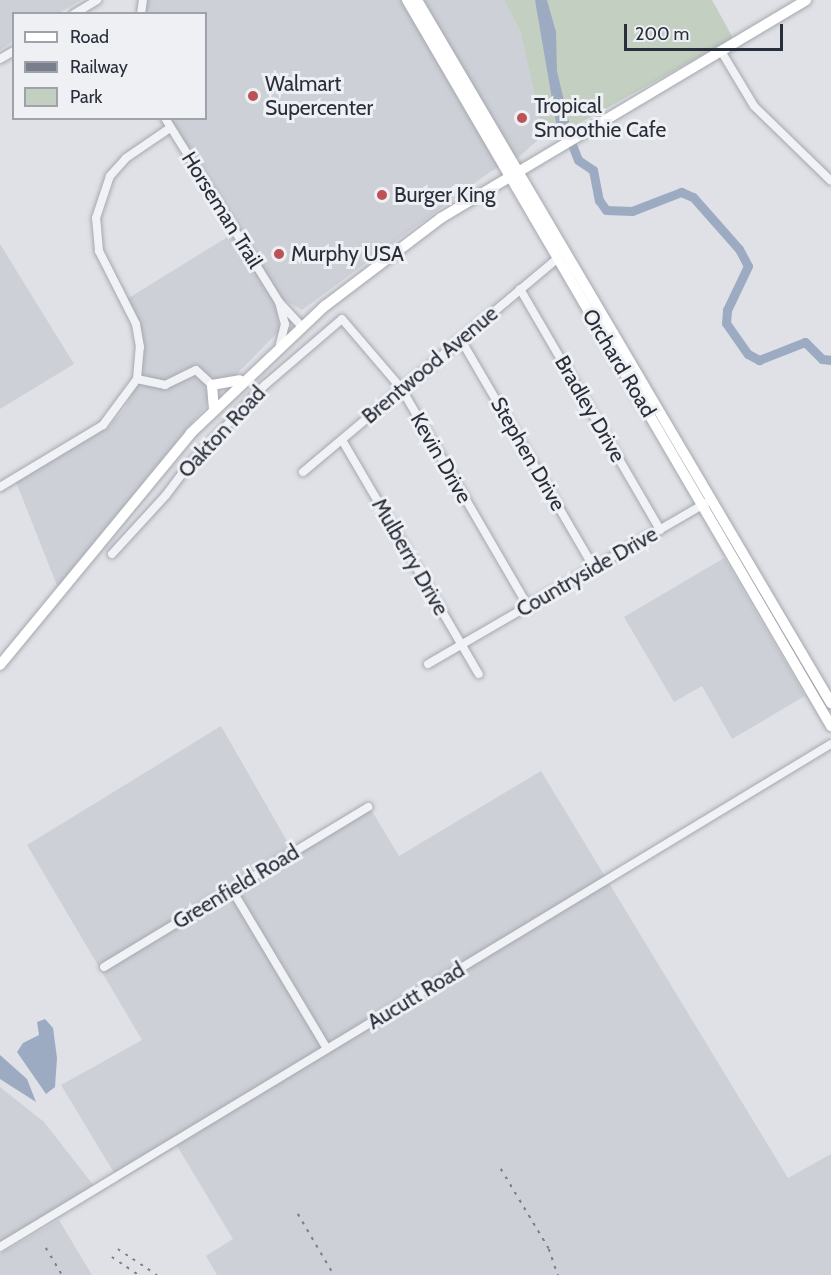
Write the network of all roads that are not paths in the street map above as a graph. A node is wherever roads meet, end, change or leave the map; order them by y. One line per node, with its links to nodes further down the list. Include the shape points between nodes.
1 (97, 0): 5 (street)
2 (407, 0): 11 (main road, Orchard Road)
3 (417, 0): 9 (main road, Orchard Road)
4 (806, 0): 6 (main road)
5 (77, 12)
6 (721, 51): 9 (main road); 10 (street, via 760,112)
7 (166, 120): 8 (street, Horseman Trail)
8 (170, 128): 14 (street, Horseman Trail); 20 (street, via 126,158 110,176 96,218 99,251 136,324 140,347)
9 (520, 169): 11 (main road); 27 (main road, Orchard Road)
10 (829, 175)
11 (508, 176): 12 (main road, Orchard Road); 16 (main road, via 396,249)
12 (557, 259): 13 (street, Brentwood Avenue); 27 (main road, Orchard Road)
13 (520, 289): 17 (street, Brentwood Avenue); 28 (street, Bradley Drive)
14 (279, 302): 16 (street, Horseman Trail); 18 (street, Horseman Trail, via 285,324)
15 (342, 319): 22 (street, Kevin Drive); 29 (street, Oakton Road, via 265,385)
16 (301, 326): 18 (main road)
17 (461, 340): 22 (street, Brentwood Avenue); 30 (street, Stephen Drive)
18 (280, 344): 19 (main road)
19 (246, 377): 21 (main road, via 234,384); 23 (main road)
20 (137, 379): 21 (street, via 165,385 196,370); 26 (street, via 103,425)
21 (212, 385): 23 (main road)
22 (401, 388): 24 (street, Brentwood Avenue); 31 (street, Kevin Drive)
23 (214, 409): 34 (main road, via 165,462)
24 (342, 440): 25 (street, Brentwood Avenue); 32 (street, Mulberry Drive)
25 (303, 472)
26 (0, 488)
27 (708, 502): 28 (street, Countryside Drive); 36 (main road, Orchard Road); 37 (main road, Orchard Road)
28 (660, 530): 30 (street, Countryside Drive)
29 (112, 554)
30 (594, 568): 31 (street, Countryside Drive)
31 (528, 606): 32 (street, Countryside Drive)
32 (462, 645): 33 (street, Countryside Drive); 35 (street, Mulberry Drive)
33 (428, 664)
34 (0, 665)
35 (478, 674)
36 (831, 703)
37 (831, 726)
38 (831, 744): 42 (street, Aucutt Road)
39 (368, 807): 40 (street, Greenfield Road)
40 (232, 890): 41 (street, Greenfield Road); 42 (street)
41 (104, 967)
42 (327, 1049): 43 (street, Aucutt Road)
43 (0, 1247)

